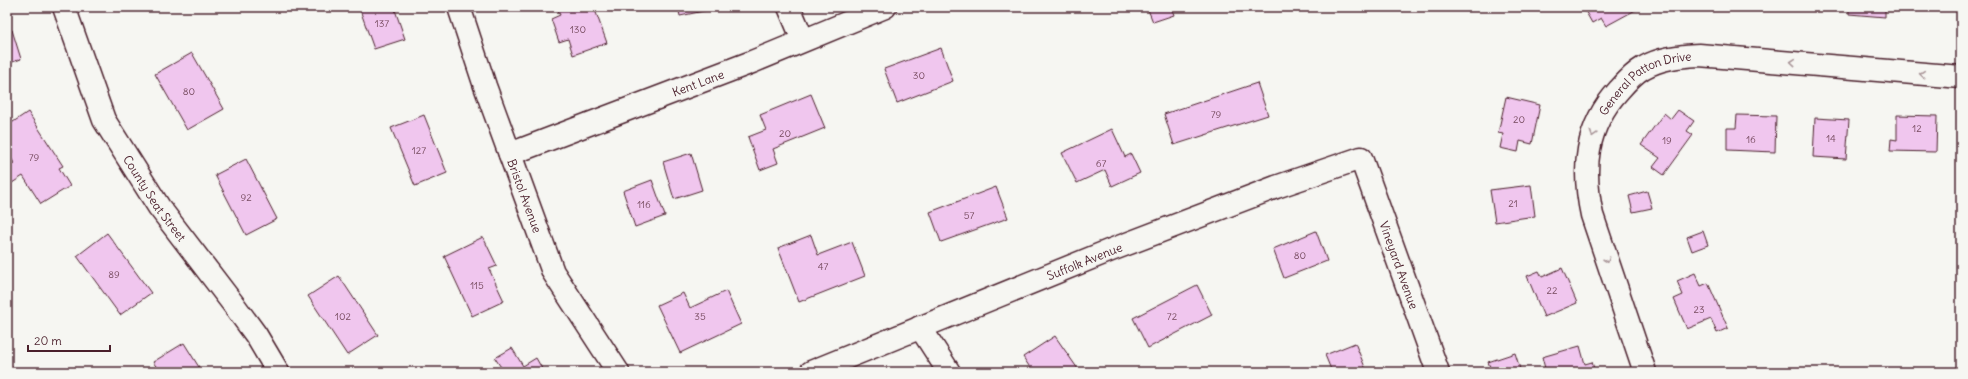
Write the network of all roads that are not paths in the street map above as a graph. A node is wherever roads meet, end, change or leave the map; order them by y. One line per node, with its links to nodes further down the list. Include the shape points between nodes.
1 (64, 7): 10 (street, County Seat Street, via 104,120 159,207 238,311)
2 (459, 7): 7 (street, Bristol Avenue)
3 (789, 7): 5 (street)
4 (885, 7): 5 (street, Kent Lane)
5 (803, 40): 7 (street, Kent Lane, via 752,62)
6 (1961, 77): 15 (street, General Patton Drive, one-way to 15, via 1699,55 1661,61 1643,68 1627,81 1600,115 1592,133 1586,172 1586,192)
7 (510, 154): 11 (street, Bristol Avenue, via 553,272)
8 (1361, 158): 9 (street, Suffolk Avenue, via 1262,192); 14 (street, Vineyard Avenue)
9 (920, 327): 12 (street, Suffolk Avenue); 13 (street)
10 (278, 372)
11 (618, 372)
12 (811, 372)
13 (949, 372)
14 (1438, 372)
15 (1645, 372)

